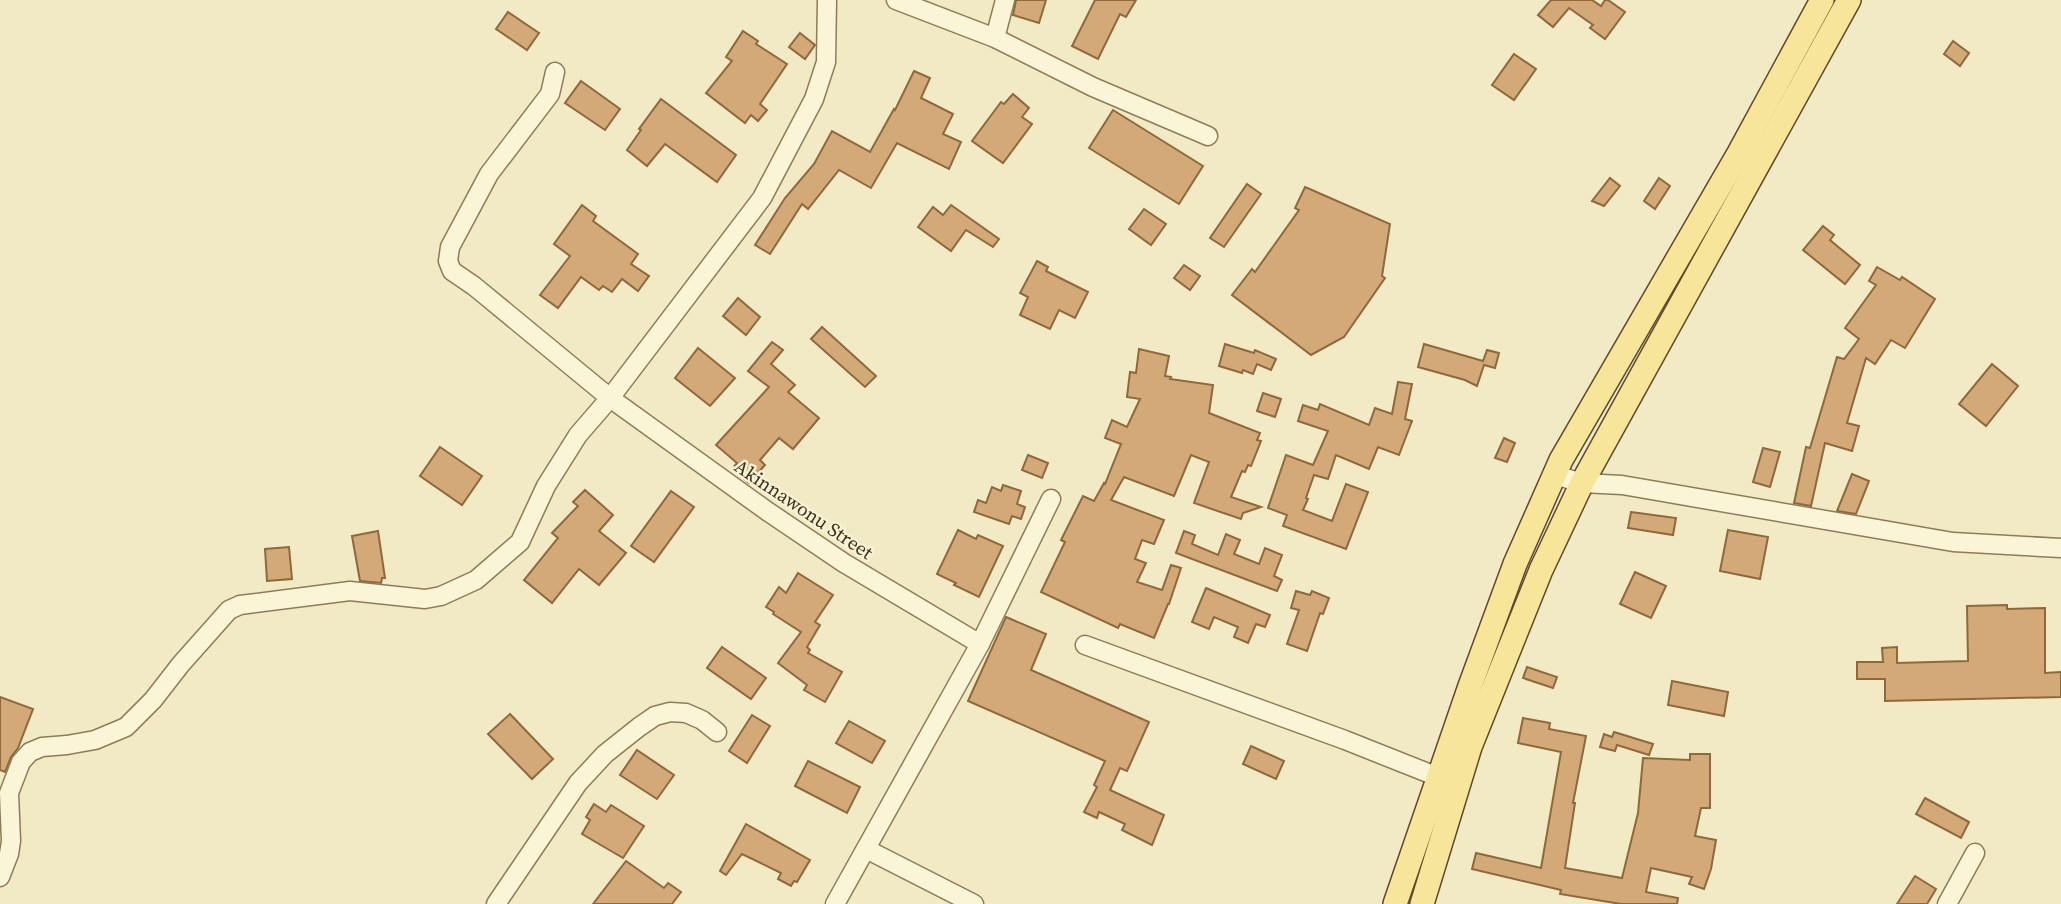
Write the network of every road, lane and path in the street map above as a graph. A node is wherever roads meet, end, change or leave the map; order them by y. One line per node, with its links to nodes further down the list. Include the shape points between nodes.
1 (827, 0): 9 (street, via 826,62 814,99 762,198)
2 (896, 0): 6 (street)
3 (1005, 0): 6 (street)
4 (1822, 0): 10 (main road)
5 (1849, 0): 11 (main road)
6 (995, 38): 8 (street, via 1093,88)
7 (555, 72): 9 (street, Akinnawonu Street, via 550,94 489,174 450,247 448,261 452,271)
8 (1208, 136)
9 (610, 398): 14 (street, Akinnawonu Street, via 844,563); 20 (street, via 578,435 546,486 520,542 476,580 425,599 350,591 240,605 229,610 125,727 95,740 30,752 9,793 11,841)
10 (1555, 475): 11 (street); 17 (main road, via 1515,564)
11 (1582, 483): 13 (street, via 1622,485 1953,542); 25 (main road, via 1541,570 1471,747)
12 (1051, 499): 14 (street)
13 (2061, 548)
14 (981, 644): 18 (street)
15 (1085, 645): 17 (street)
16 (717, 732): 21 (street, via 686,713 655,716 639,727 578,783)
17 (1438, 777): 24 (main road)
18 (866, 849): 22 (street); 23 (street)
19 (1975, 853): 26 (street)
20 (0, 877)
21 (496, 904)
22 (835, 904)
23 (974, 904)
24 (1395, 904)
25 (1422, 904)
26 (1947, 904)

